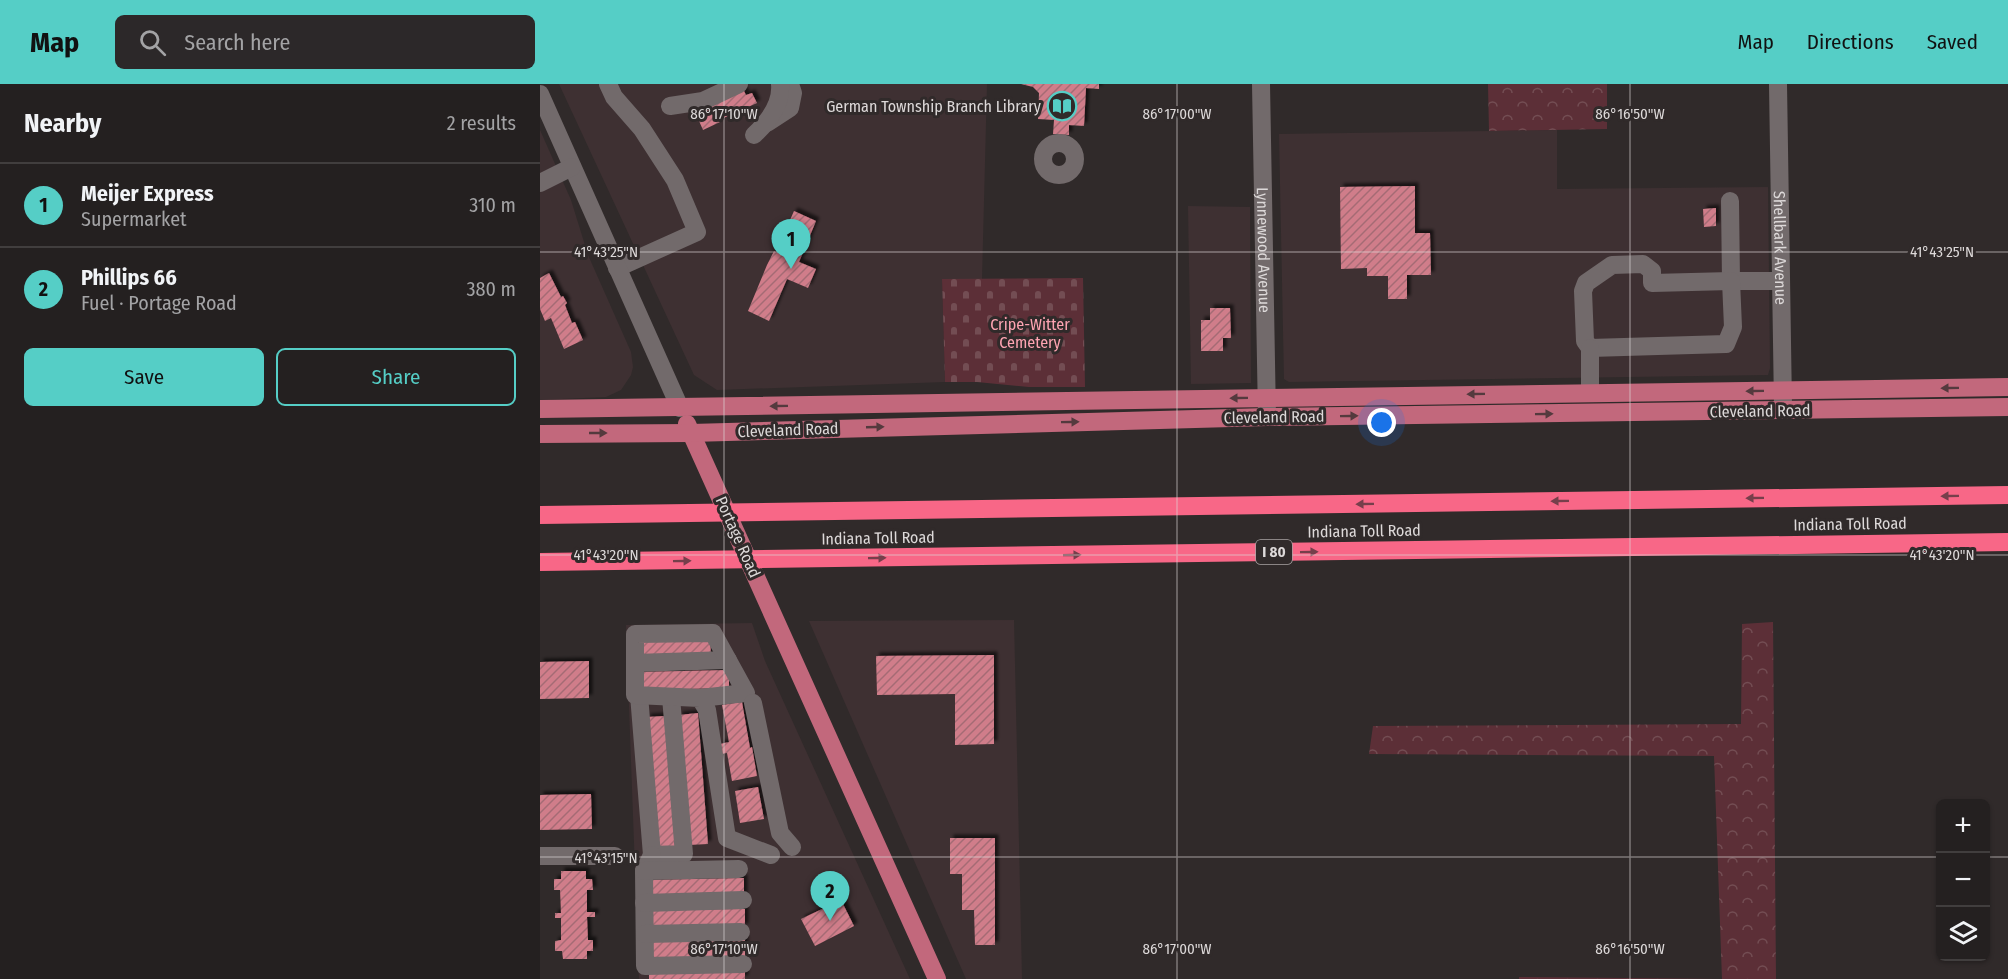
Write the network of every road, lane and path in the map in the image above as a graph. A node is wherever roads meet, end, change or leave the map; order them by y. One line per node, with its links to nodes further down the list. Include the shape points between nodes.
1 (739, 84): 8 (street, via 697,103)
2 (780, 84): 3 (street, via 773,113 760,130 790,108)
3 (790, 84)
4 (1261, 84): 19 (street, Lynnewood Avenue)
5 (1778, 84): 14 (street, Shellbark Avenue)
6 (612, 85): 12 (street, via 615,97 642,129 675,180 697,232)
7 (540, 94): 9 (street, Portage Road)
8 (670, 106)
9 (572, 167): 10 (street); 12 (street, Portage Road)
10 (540, 183)
11 (1730, 201): 13 (street)
12 (617, 268): 21 (street, Portage Road)
13 (1731, 281): 14 (street); 15 (street, via 1733,327 1726,344); 15 (street, via 1652,282 1652,271 1643,264 1612,265 1586,283 1583,291 1585,341)
14 (1780, 281): 17 (street, Shellbark Avenue)
15 (1590, 348): 18 (street)
16 (2008, 387): 17 (main road, Cleveland Road, one-way to 17)
17 (1783, 390): 18 (main road, Cleveland Road, one-way to 18); 23 (street, Shellbark Avenue)
18 (1590, 393): 19 (main road, Cleveland Road, one-way to 19)
19 (1266, 397): 21 (main road, Cleveland Road, one-way to 21); 24 (street, Lynnewood Avenue)
20 (2008, 407): 23 (main road, Cleveland Road)
21 (680, 408): 22 (main road, Cleveland Road); 25 (main road, Portage Road)
22 (540, 410)
23 (1783, 411): 24 (main road, Cleveland Road, one-way to 23)
24 (1267, 417): 25 (main road, Cleveland Road, one-way to 24)
25 (691, 433): 26 (main road, Cleveland Road, one-way to 25); 48 (main road, Portage Road)
26 (540, 434)
27 (2008, 495): 28 (highway, Indiana Toll Road, one-way to 28)
28 (540, 515)
29 (2008, 542): 30 (highway, Indiana Toll Road / I 80, one-way to 29)
30 (540, 562)
31 (728, 660): 32 (street); 32 (street, via 713,633 635,633); 35 (street, via 746,693)
32 (635, 663): 33 (street, via 634,695)
33 (639, 695): 34 (street); 41 (street)
34 (671, 697): 35 (street); 41 (street, via 684,854)
35 (700, 698): 38 (street, via 707,710 727,838)
36 (753, 703): 37 (street, via 780,833)
37 (792, 847)
38 (771, 855)
39 (540, 856): 40 (street)
40 (615, 856)
41 (648, 863): 42 (street); 44 (street)
42 (739, 869)
43 (743, 900): 44 (street)
44 (644, 903): 46 (street)
45 (741, 932): 46 (street)
46 (645, 934): 47 (street, via 645,966)
47 (743, 964)
48 (937, 979)

